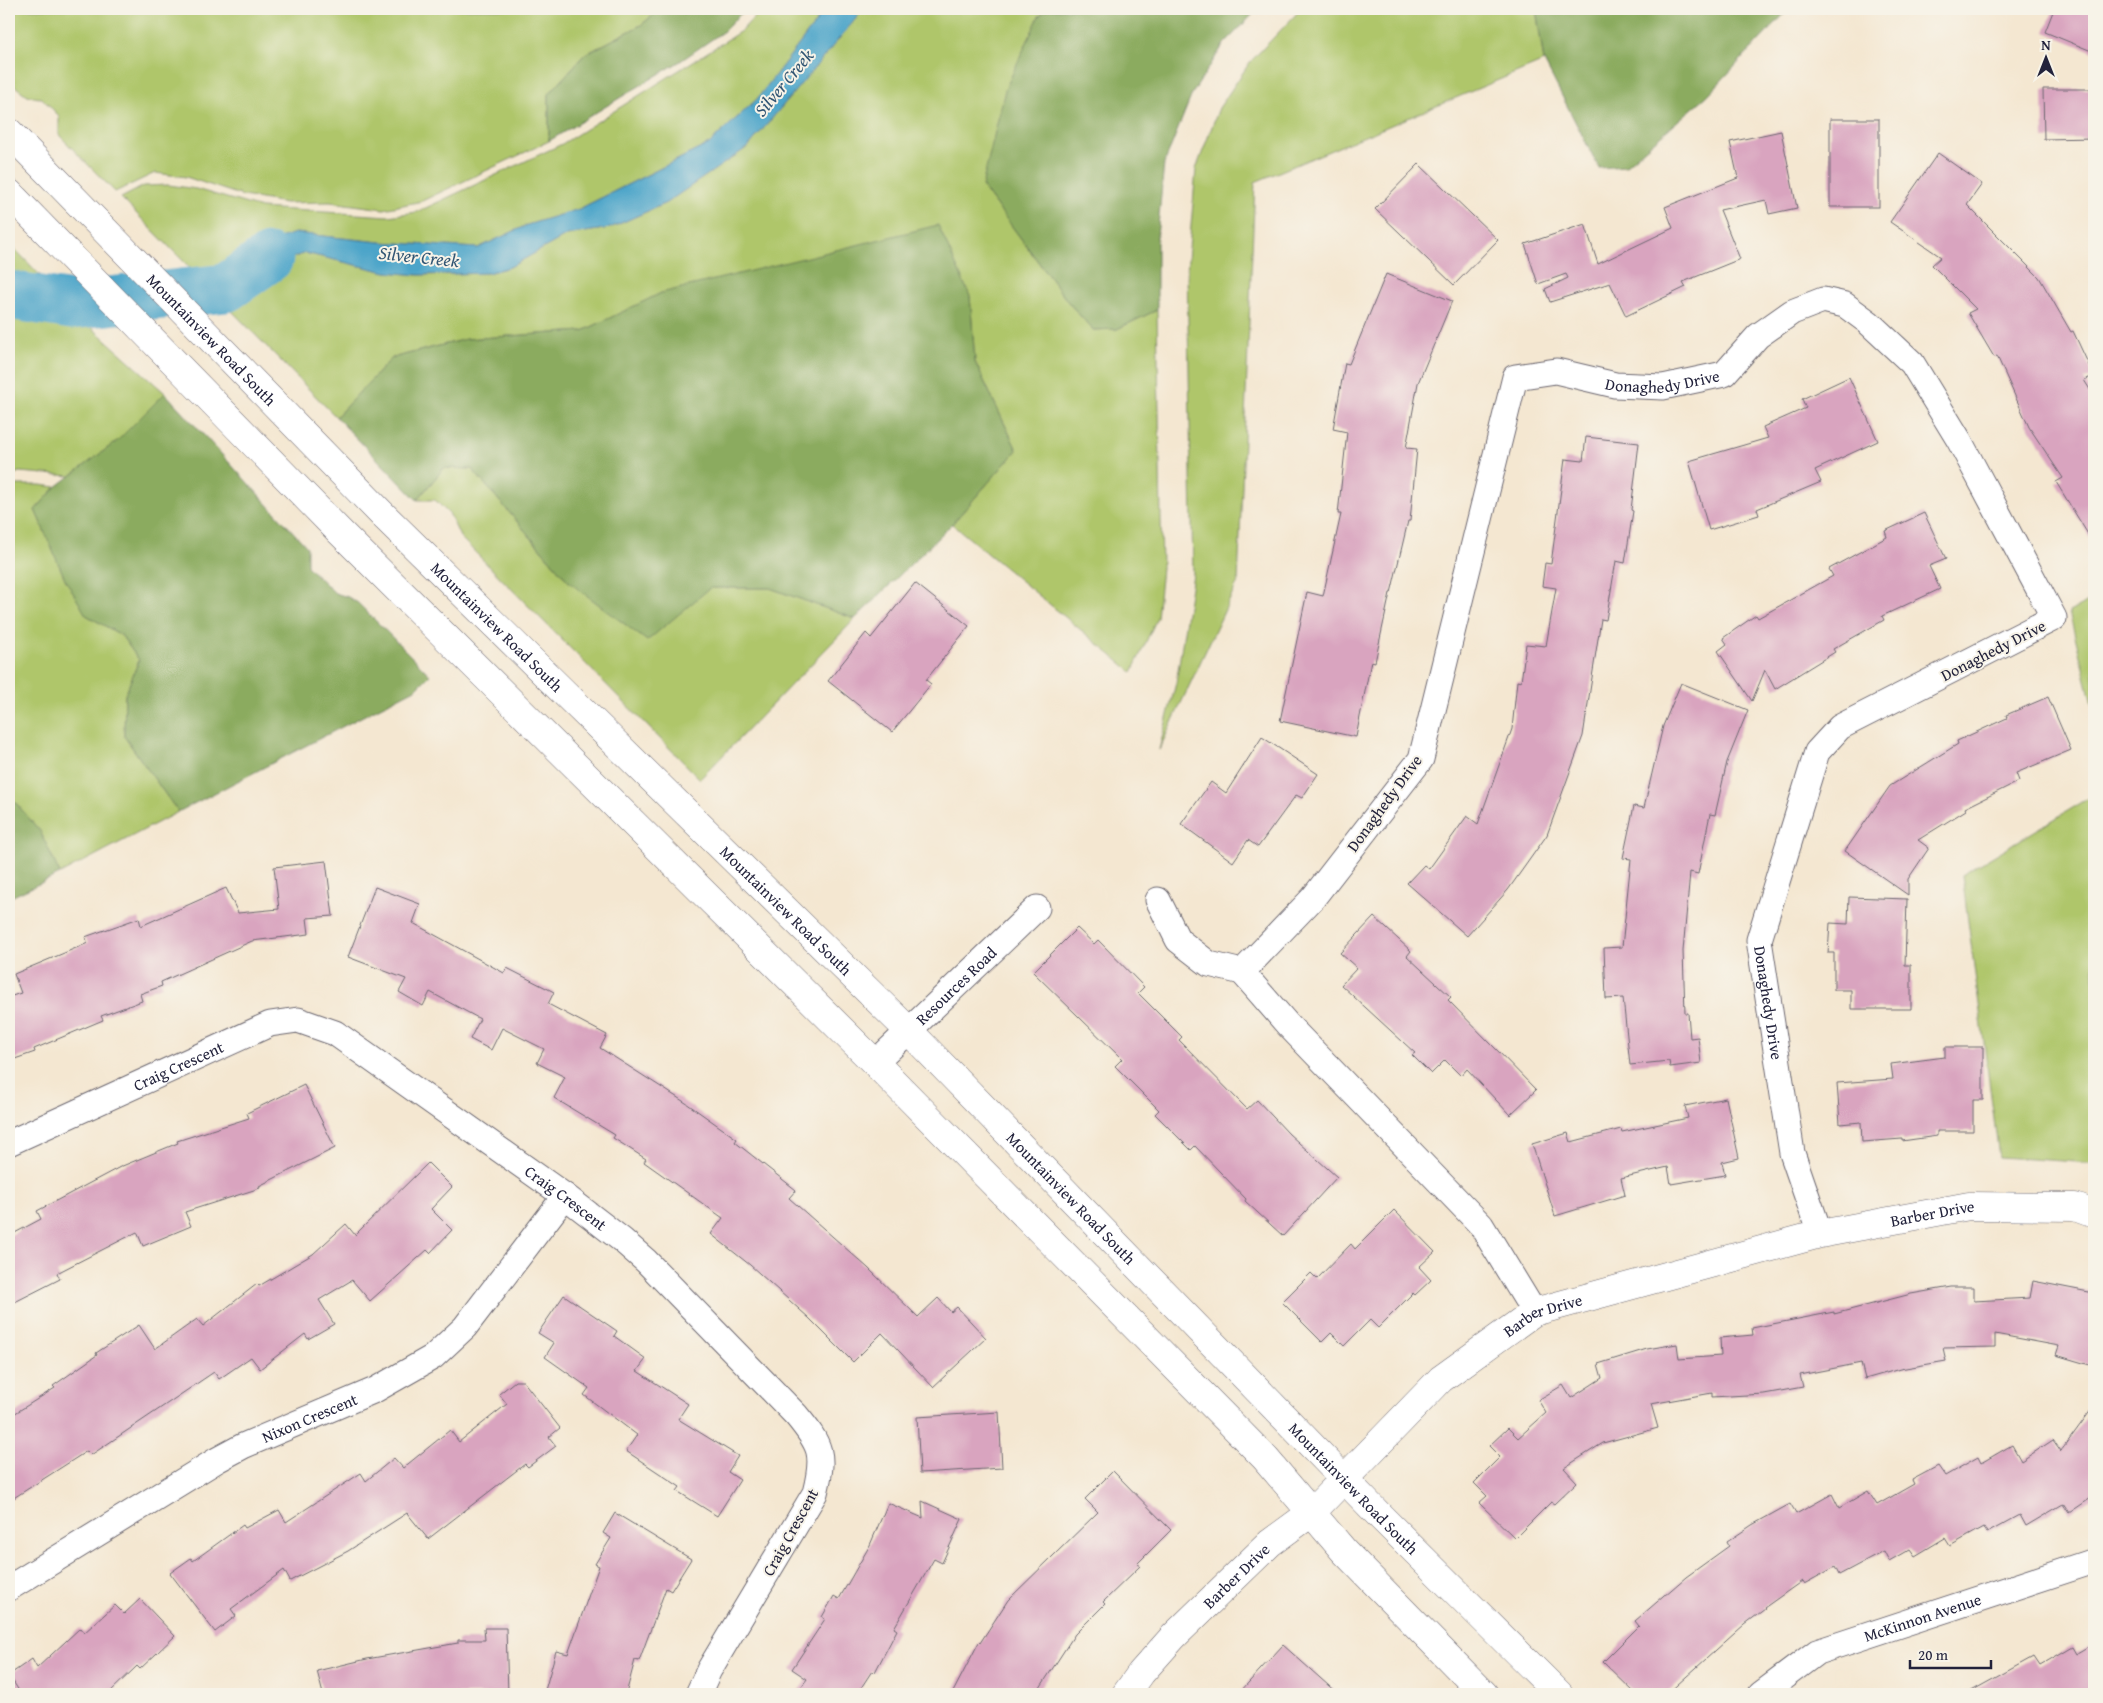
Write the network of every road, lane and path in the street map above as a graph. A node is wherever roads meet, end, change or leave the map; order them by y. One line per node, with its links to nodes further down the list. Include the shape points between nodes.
1 (18, 142): 6 (main road, Mountainview Road South, via 381,513)
2 (9, 193): 7 (main road, via 340,532)
3 (1158, 900): 5 (street, via 1178,940 1209,964)
4 (1037, 908): 6 (street, Resources Road)
5 (1242, 972): 11 (street, Donaghedy Drive, via 1313,898 1421,759 1515,377 1556,372 1615,385 1663,387 1724,374 1758,336 1792,312 1823,300 1845,305 1912,363 1959,440 2054,618 1840,727 1817,752 1759,940 1792,1152); 12 (street, via 1288,1026 1481,1225)
6 (908, 1030): 7 (street, Resources Road); 13 (main road, Mountainview Road South)
7 (875, 1062): 14 (main road, via 1265,1458)
8 (9, 1143): 9 (street, Craig Crescent, via 270,1024 298,1020 335,1033)
9 (565, 1196): 16 (street, Nixon Crescent, via 465,1327 433,1357 375,1390 251,1442 217,1460); 17 (street, Craig Crescent, via 646,1261 796,1415 813,1435 820,1452 820,1473 814,1493)
10 (2094, 1214): 11 (main road, Barber Drive, via 2075,1207 1970,1206)
11 (1820, 1234): 12 (main road, Barber Drive)
12 (1534, 1312): 13 (main road, Barber Drive, via 1441,1379)
13 (1344, 1478): 14 (main road, Barber Drive); 20 (main road, Mountainview Road South)
14 (1311, 1513): 18 (main road, Barber Drive, via 1270,1543 1207,1604 1154,1658); 19 (main road, via 1344,1552)
15 (2094, 1561): 21 (street, McKinnon Avenue, via 1817,1652)
16 (9, 1588)
17 (698, 1694)
18 (1126, 1694)
19 (1484, 1694)
20 (1559, 1694)
21 (1761, 1694)

